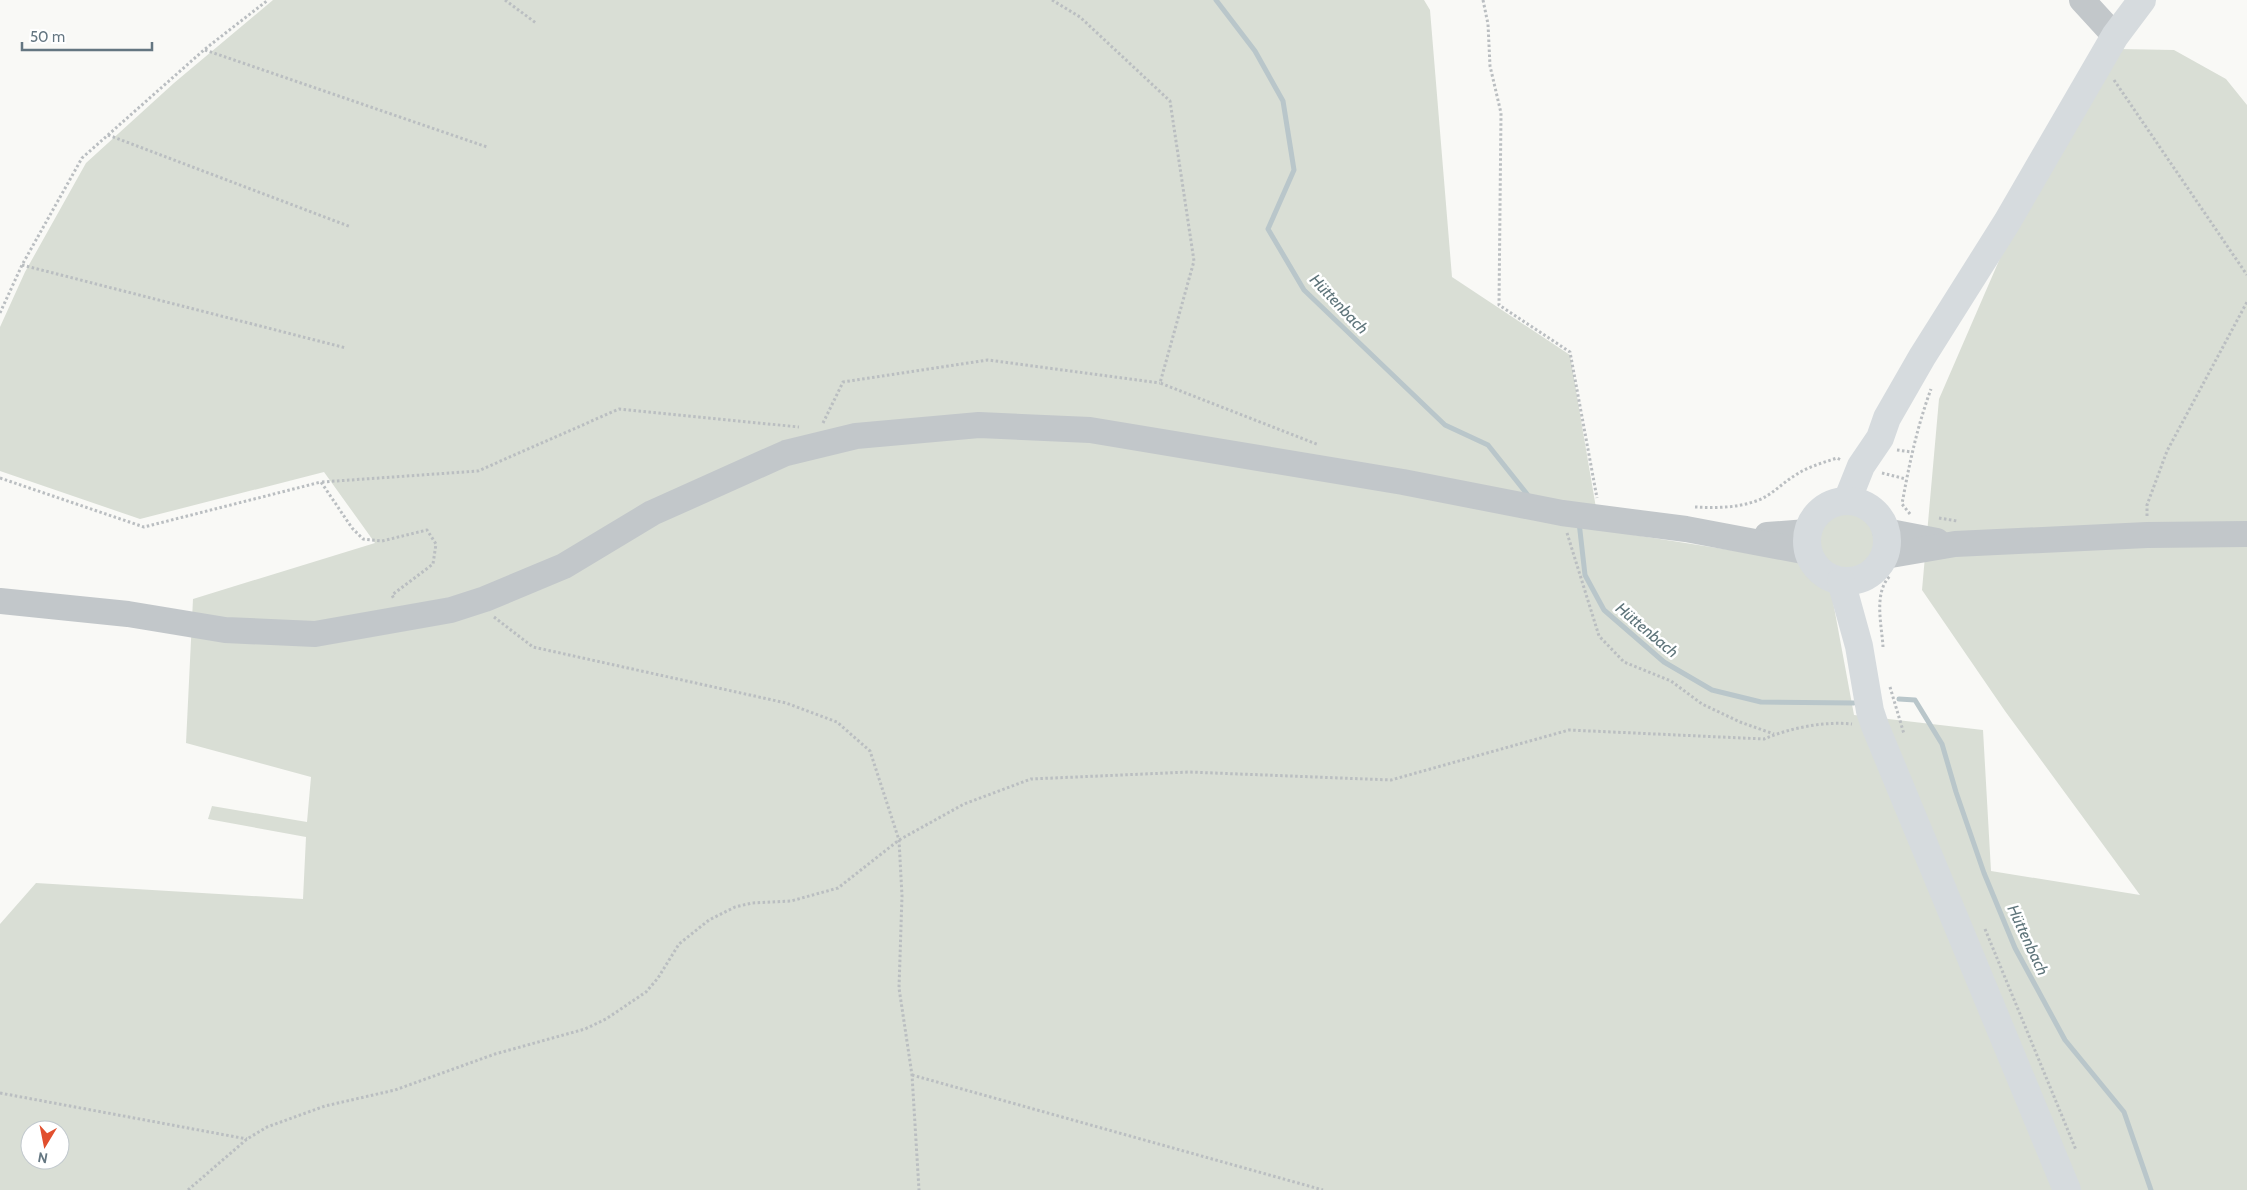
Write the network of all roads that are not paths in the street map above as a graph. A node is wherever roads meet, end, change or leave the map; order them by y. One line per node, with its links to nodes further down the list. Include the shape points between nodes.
1 (2082, 0): 3 (street)
2 (2142, 0): 3 (main road)
3 (2115, 36): 4 (main road, via 1887,418)
4 (1857, 503): 6 (main road, via 1835,503 1824,508 1814,517); 7 (main road, via 1875,512)
5 (2247, 534): 7 (street, via 2147,534 1955,544)
6 (1808, 542): 8 (main road, via 1816,566 1826,574); 9 (street, via 1731,537 1562,513 1395,481 1090,430 979,425 806,437 786,453 652,513 564,566 451,610 315,634 225,630 128,614)
7 (1896, 543): 8 (main road, via 1877,568)
8 (1851, 580): 10 (main road, via 1871,648 1870,711 1875,726)
9 (0, 601)
10 (2068, 1190)

